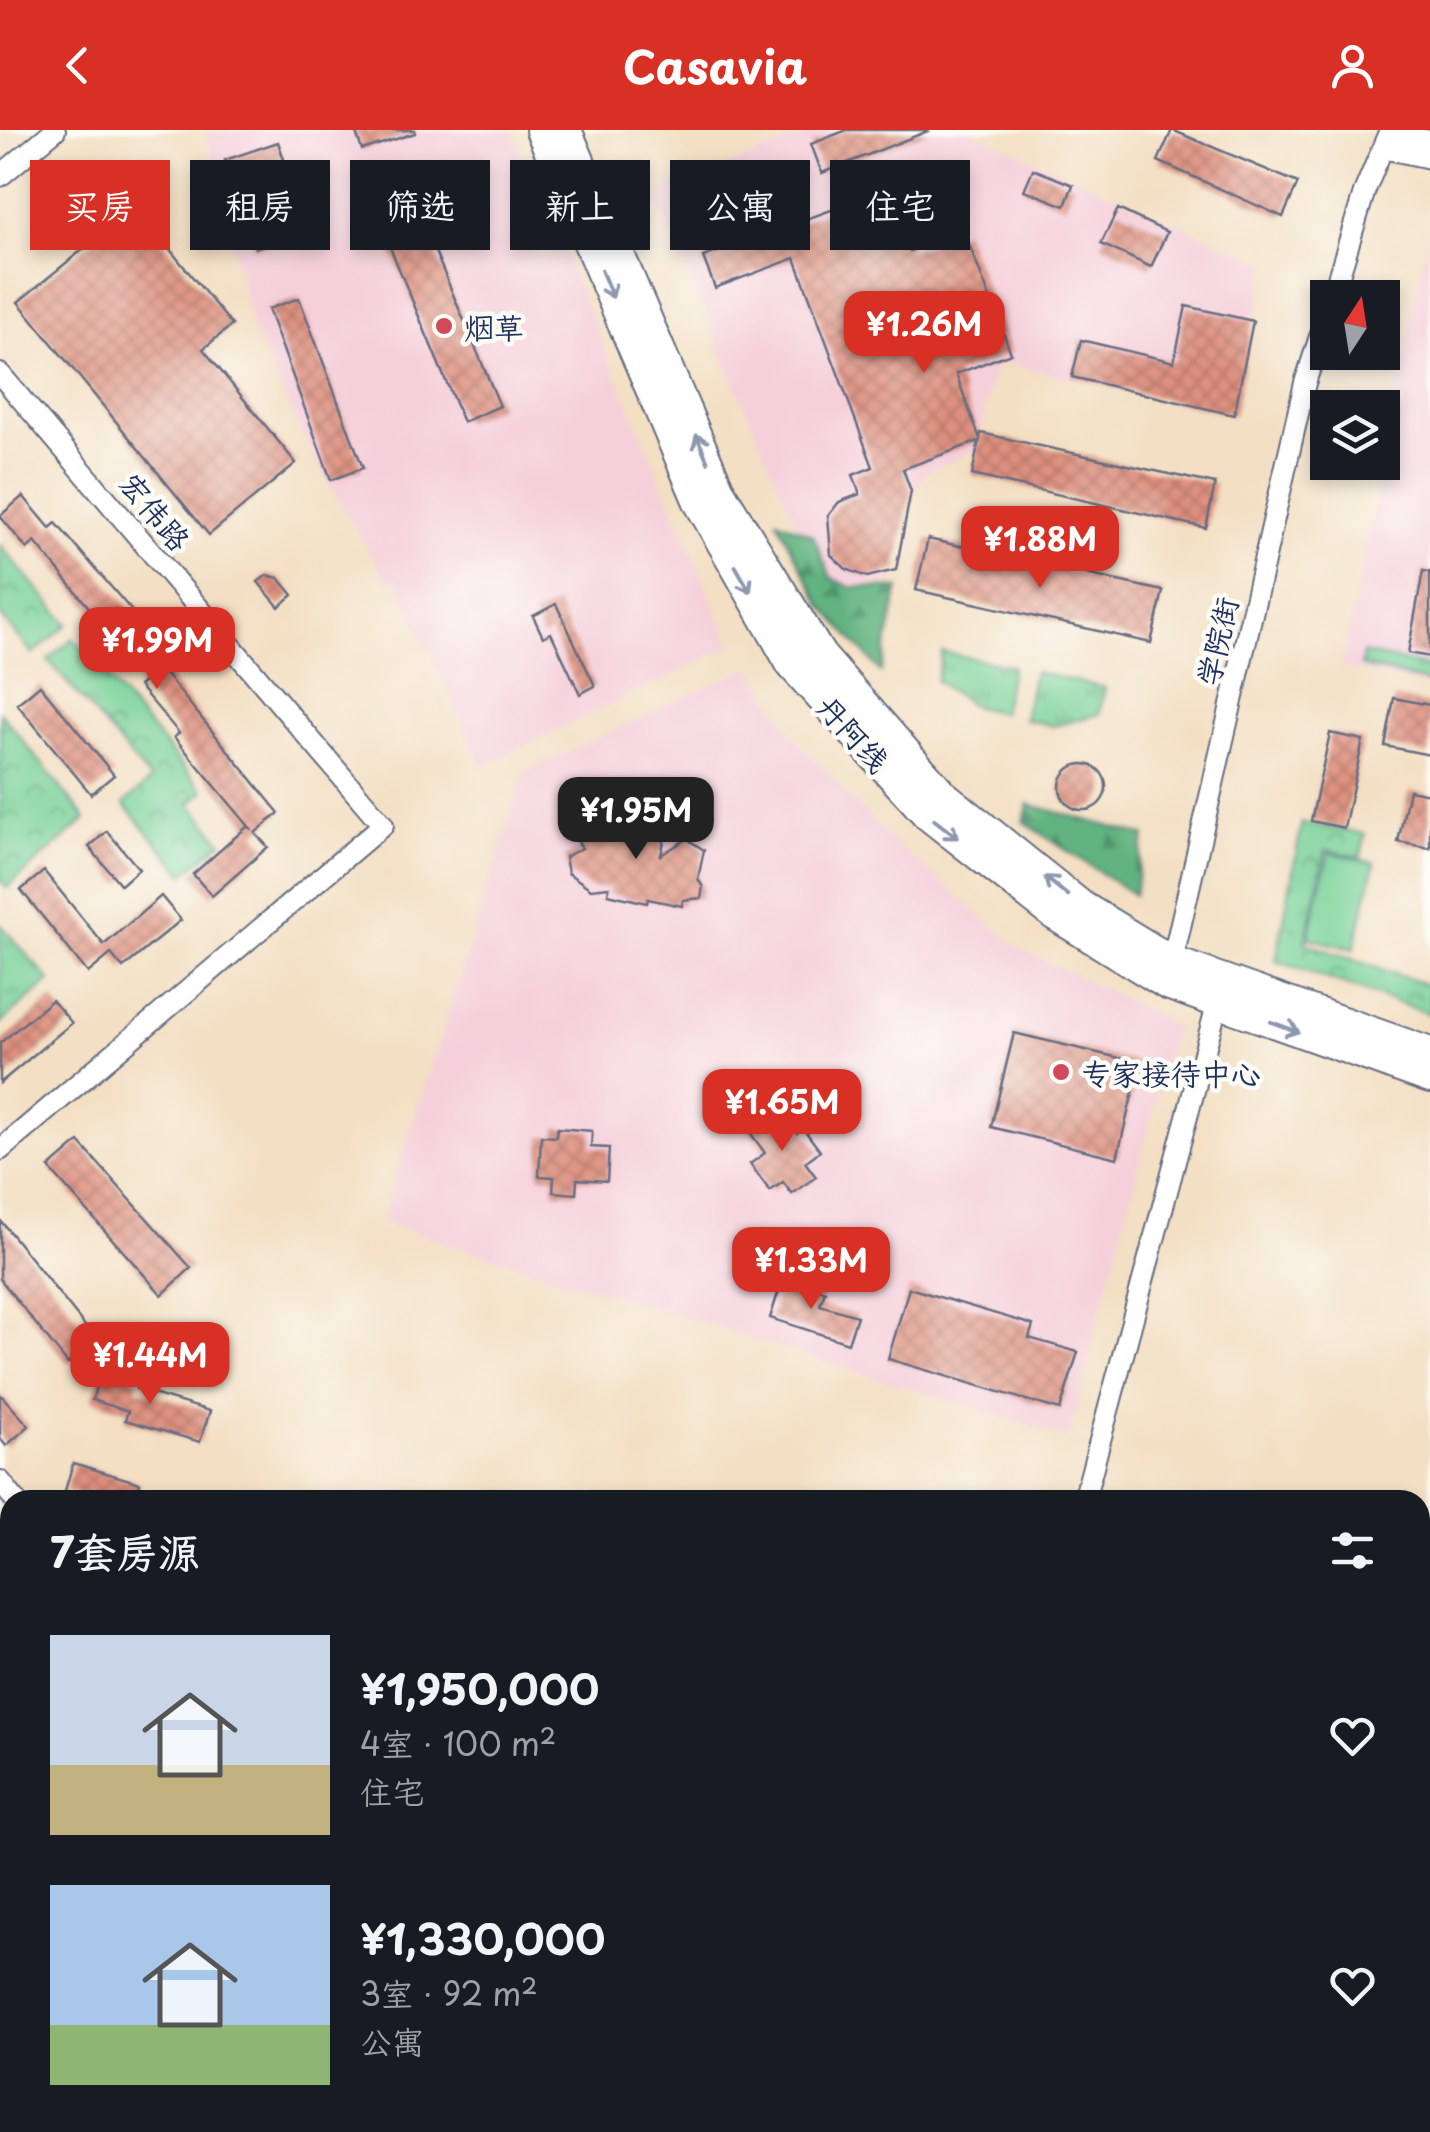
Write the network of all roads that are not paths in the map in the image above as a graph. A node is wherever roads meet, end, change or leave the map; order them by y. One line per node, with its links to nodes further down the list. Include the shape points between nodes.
1 (55, 130): 7 (street)
2 (541, 130): 11 (highway, 丹阿线, one-way to 11, via 699,502 792,665 928,815 1055,915)
3 (566, 130): 11 (highway, 丹阿线, one-way to 3, via 942,794 821,656 720,492)
4 (1387, 137): 5 (street); 6 (street); 8 (street)
5 (1430, 141)
6 (1430, 158)
7 (0, 176)
8 (1338, 280)
9 (1310, 370): 11 (street, 学院街)
10 (0, 374): 15 (street, 宏伟路, via 383,825)
11 (1170, 973): 12 (highway, 丹阿线)
12 (1221, 992): 13 (highway, 丹阿线); 14 (highway, 丹阿线, one-way to 14); 16 (street)
13 (1430, 1053)
14 (1430, 1078)
15 (0, 1150)
16 (1087, 1490)

